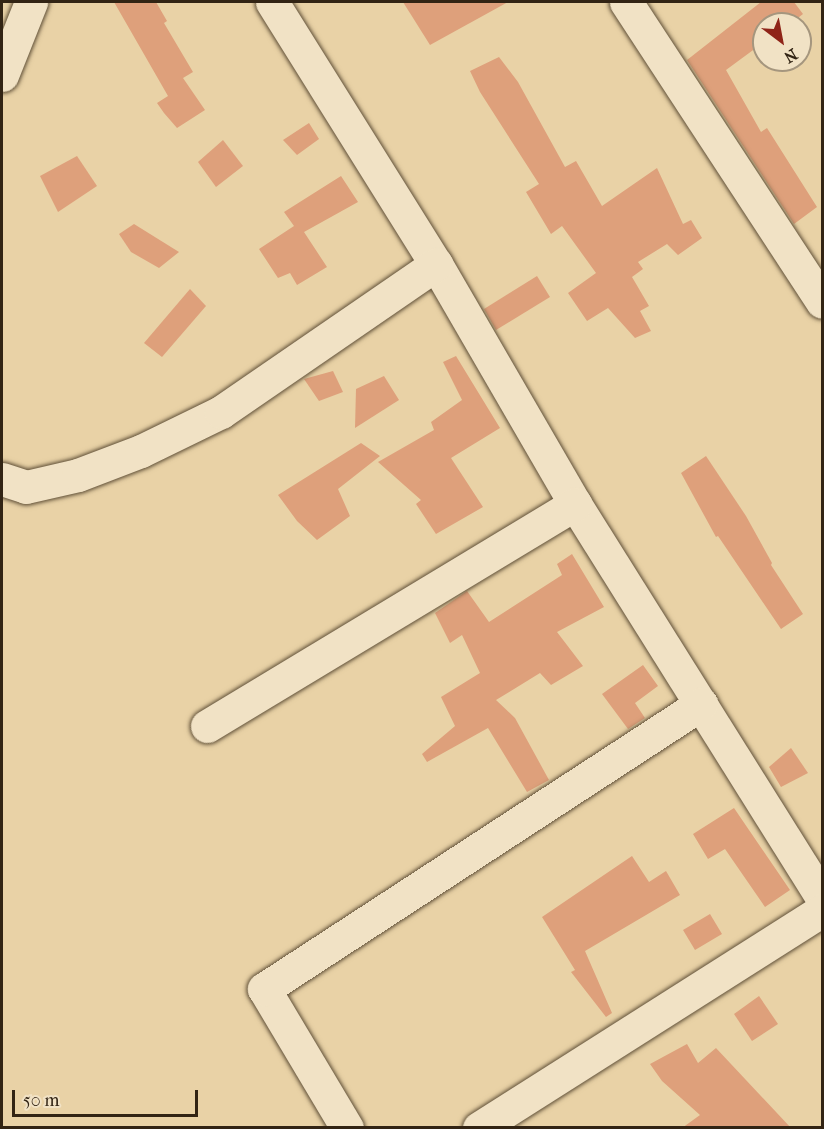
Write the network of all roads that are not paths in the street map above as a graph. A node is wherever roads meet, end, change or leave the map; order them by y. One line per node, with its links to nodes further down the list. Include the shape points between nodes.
1 (31, 2): 4 (street)
2 (272, 2): 5 (street)
3 (626, 2): 6 (street)
4 (2, 75)
5 (436, 264): 7 (street, via 211,417 141,451 78,475 26,487); 8 (street)
6 (822, 301)
7 (2, 479)
8 (575, 504): 9 (street); 10 (street)
9 (701, 704): 11 (street); 13 (street, via 264,989)
10 (207, 726)
11 (822, 897)
12 (822, 910): 14 (street)
13 (347, 1128)
14 (479, 1128)

